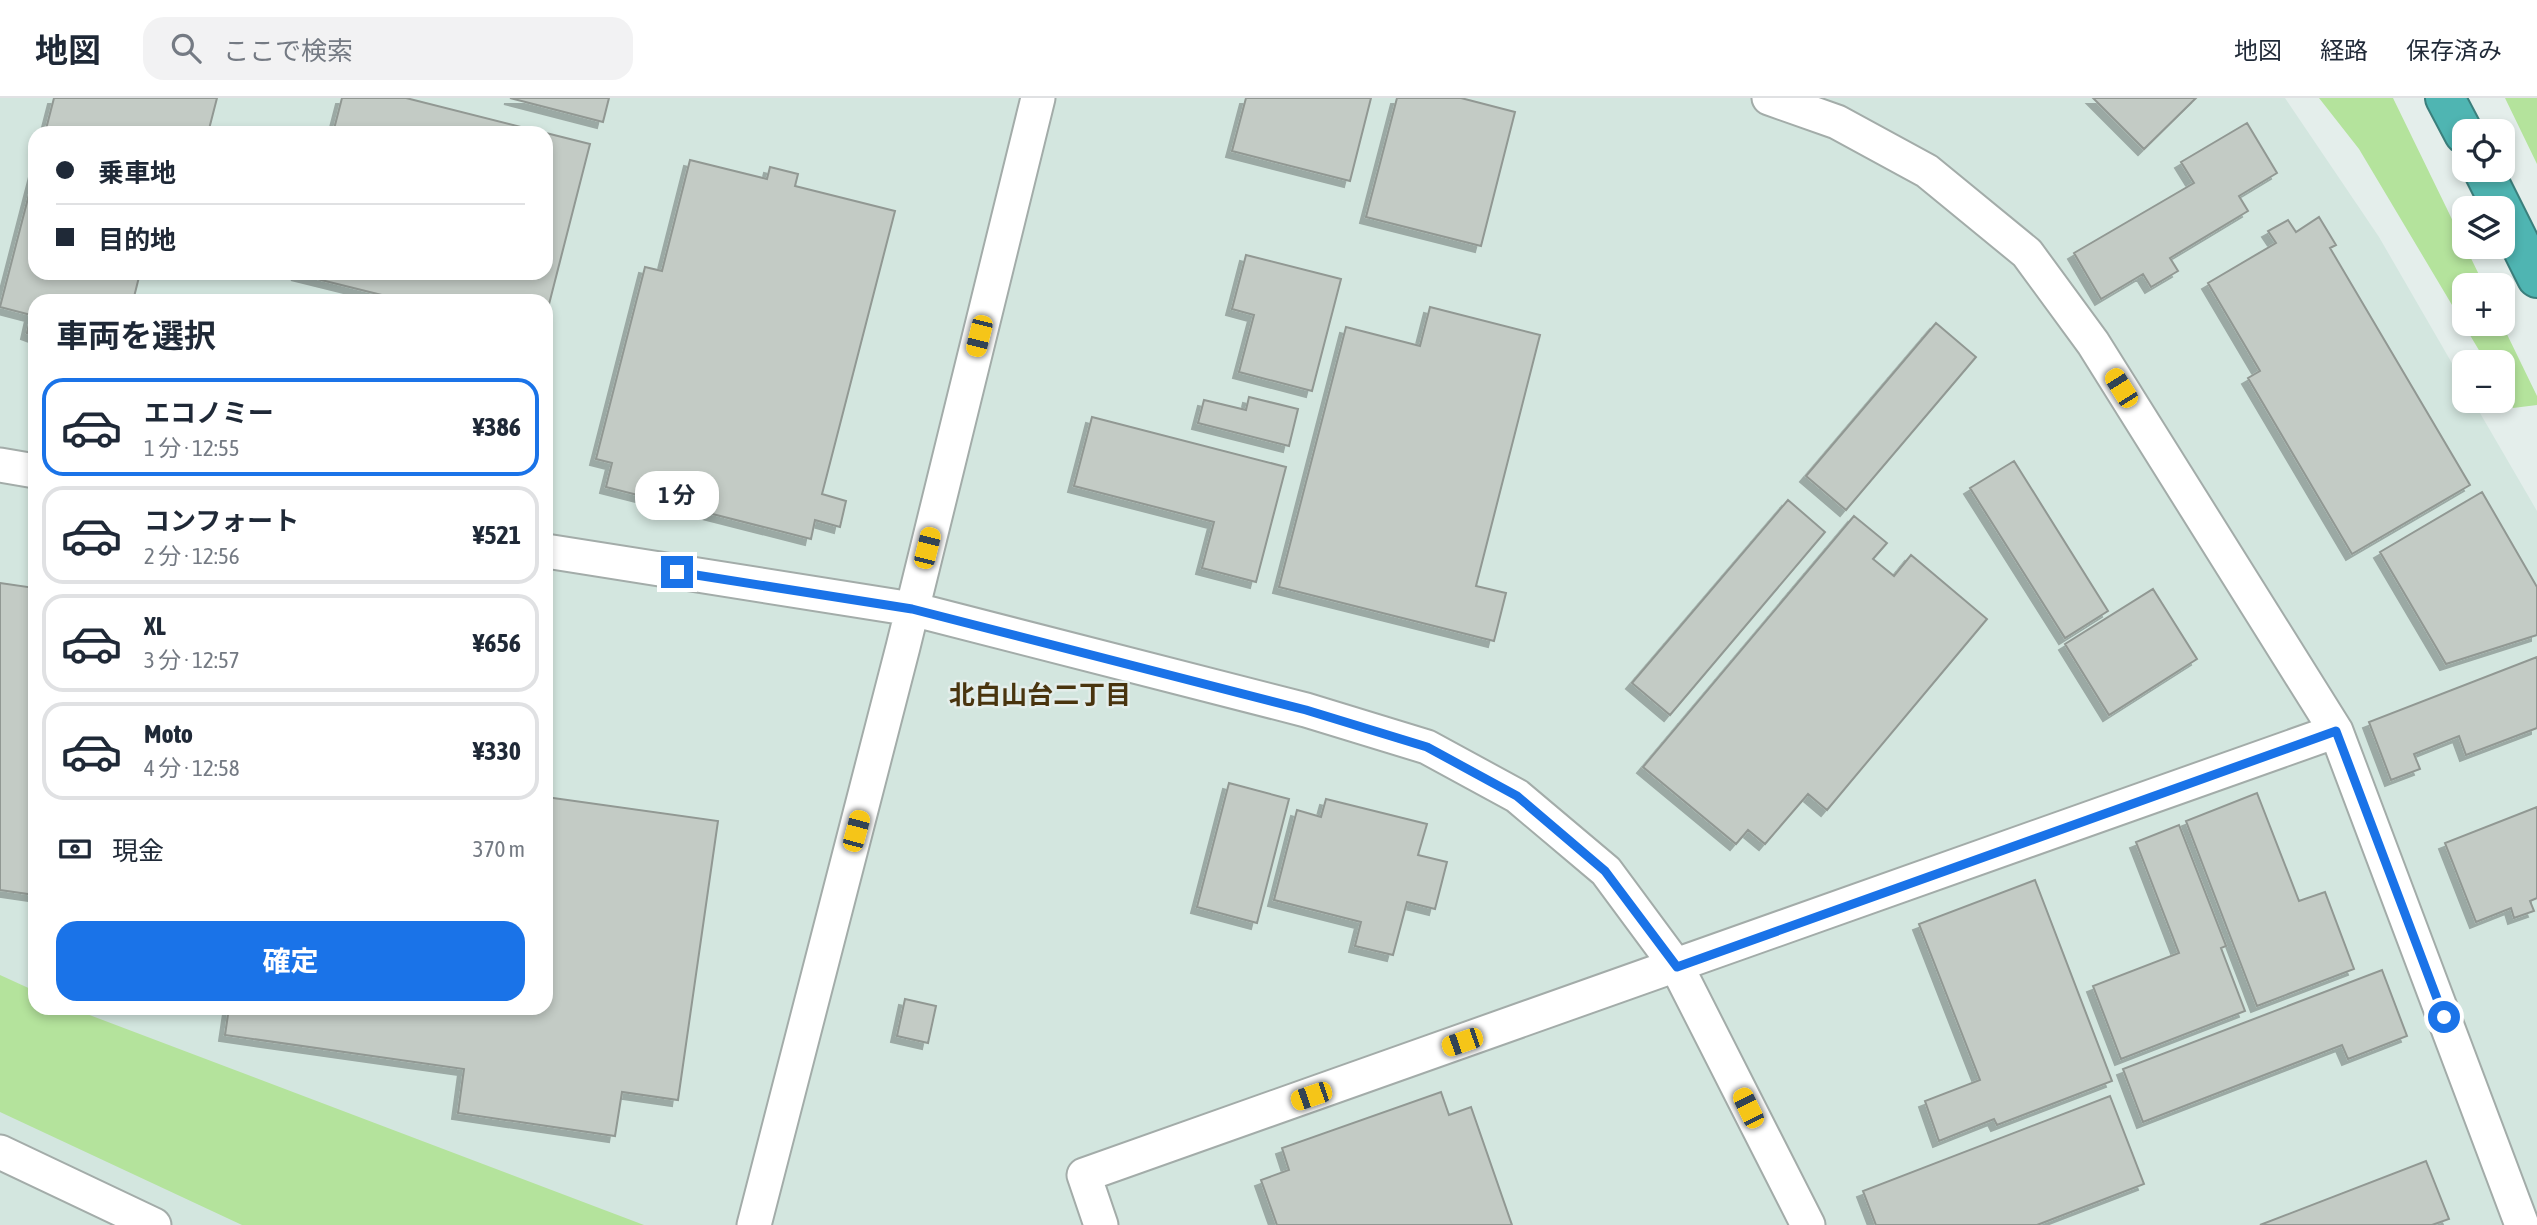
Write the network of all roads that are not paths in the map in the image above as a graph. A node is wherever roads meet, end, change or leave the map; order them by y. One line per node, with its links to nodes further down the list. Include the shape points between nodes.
1 (1038, 98): 10 (street)
2 (1769, 98): 11 (street, via 1837,122 1927,171 2027,253 2093,343)
3 (2445, 98): 4 (highway)
4 (2456, 119)
5 (2489, 182): 6 (highway)
6 (2537, 278)
7 (0, 465): 8 (street)
8 (28, 470)
9 (553, 552): 10 (street)
10 (912, 609): 12 (street, via 1306,710 1427,747 1517,796 1605,871); 15 (street)
11 (2336, 731): 12 (street); 18 (street)
12 (1677, 967): 16 (street, via 1084,1175); 17 (street)
13 (0, 1152): 14 (street)
14 (154, 1225)
15 (754, 1225)
16 (1101, 1225)
17 (1808, 1225)
18 (2522, 1225)

